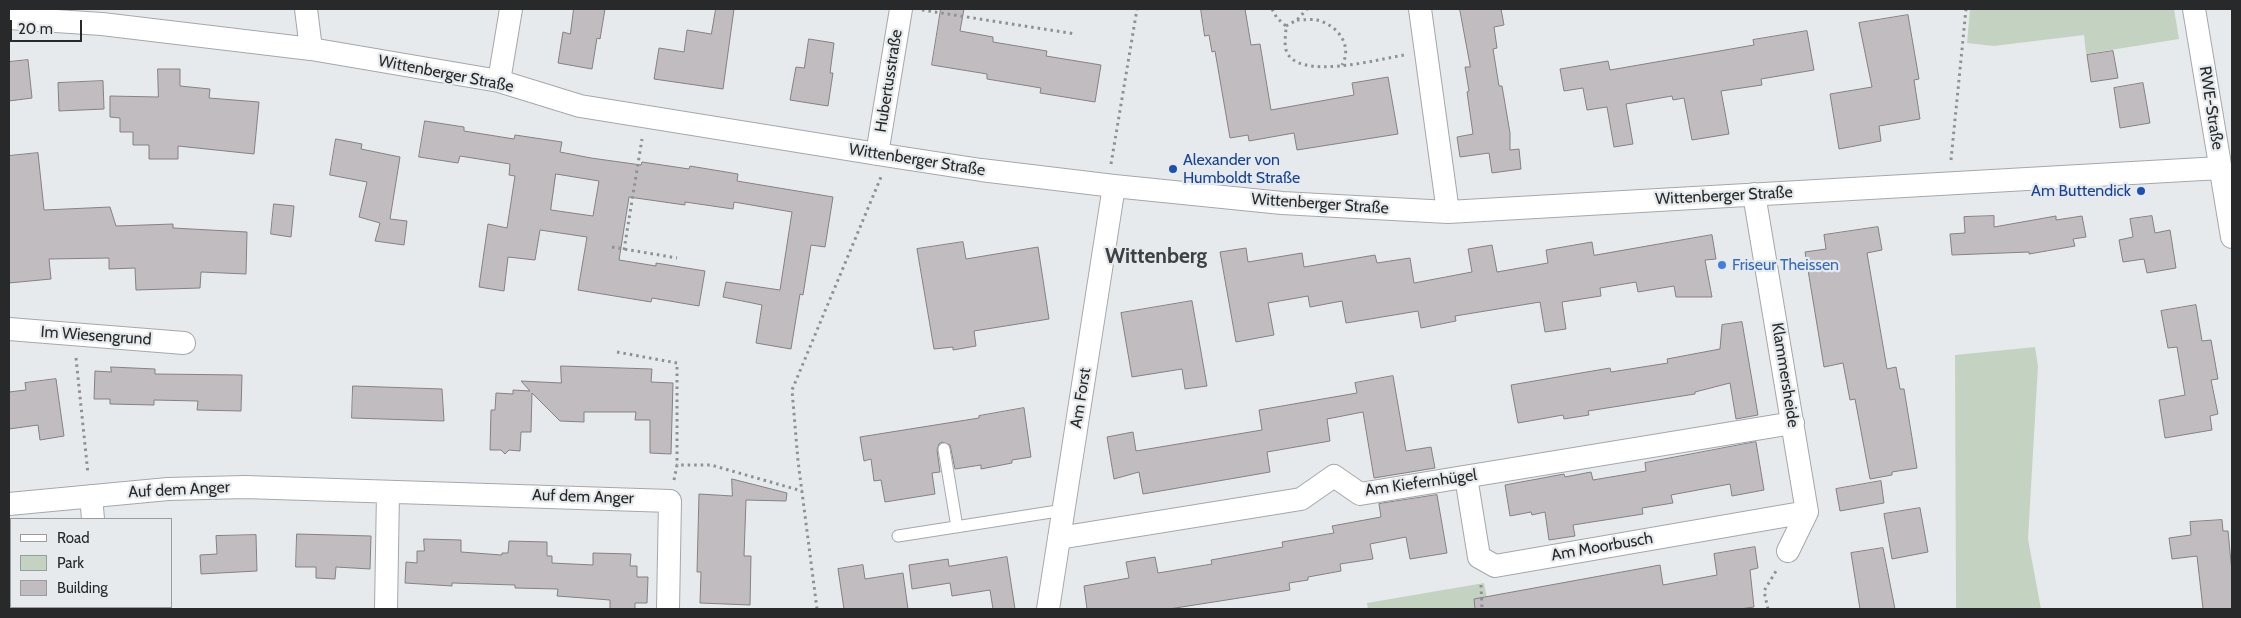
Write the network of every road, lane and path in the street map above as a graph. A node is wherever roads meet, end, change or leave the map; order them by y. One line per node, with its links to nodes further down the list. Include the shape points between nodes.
1 (306, 9): 15 (street)
2 (511, 9): 18 (street)
3 (901, 9): 20 (street, Hubertusstraße)
4 (914, 9): 14 (path)
5 (1137, 9): 23 (path)
6 (1272, 9): 13 (path)
7 (1308, 9): 12 (path)
8 (1420, 9): 16 (street)
9 (1966, 9): 22 (path)
10 (2194, 9): 21 (street, RWE-Straße)
11 (9, 18): 15 (street, Wittenberger Straße, via 102,24)
12 (1297, 20): 13 (path); 17 (path, via 1319,20 1337,32 1347,48)
13 (1286, 26): 17 (path, via 1286,51 1292,59 1302,65)
14 (1076, 34)
15 (311, 49): 18 (street, Wittenberger Straße)
16 (1425, 51): 17 (path); 25 (street)
17 (1342, 66)
18 (499, 81): 19 (street, Wittenberger Straße, via 580,106)
19 (645, 116): 20 (street, Wittenberger Straße); 28 (path)
20 (884, 155): 23 (street, Wittenberger Straße); 38 (path, via 792,390)
21 (2220, 168): 22 (street, Wittenberger Straße); 26 (street, RWE-Straße)
22 (1948, 184): 24 (street, Wittenberger Straße)
23 (1111, 185): 25 (street, Wittenberger Straße, via 1282,203); 43 (street, Am Forst)
24 (1754, 194): 25 (street, Wittenberger Straße); 34 (street, Klammersheide)
25 (1448, 212)
26 (2232, 237)
27 (612, 247): 28 (path)
28 (624, 250): 29 (path)
29 (676, 258)
30 (9, 329): 31 (street, Im Wiesengrund)
31 (74, 335): 32 (street, Im Wiesengrund); 40 (path)
32 (184, 343)
33 (617, 352): 36 (path, via 676,363)
34 (1792, 423): 37 (street, Am Kiefernhügel); 44 (street, Klammersheide)
35 (944, 449): 46 (lane)
36 (677, 465): 38 (path, via 711,465); 41 (path)
37 (1466, 477): 44 (street, Am Moorbusch, via 1479,557 1495,566); 48 (street, Am Kiefernhügel, via 1360,494 1334,476 1301,499)
38 (802, 491): 52 (path)
39 (388, 492): 40 (street, Auf dem Anger, via 216,488); 41 (street, Auf dem Anger); 50 (street)
40 (91, 496): 42 (street, Auf dem Anger); 45 (street)
41 (670, 501): 51 (street)
42 (9, 504)
43 (1064, 510): 46 (lane); 48 (street, Am Forst)
44 (1808, 512): 49 (street)
45 (93, 518)
46 (957, 527): 47 (lane)
47 (898, 536)
48 (1060, 538): 53 (street, Am Forst)
49 (1788, 551): 54 (path, via 1764,591)
50 (386, 609)
51 (668, 609)
52 (816, 609)
53 (1048, 609)
54 (1768, 609)

